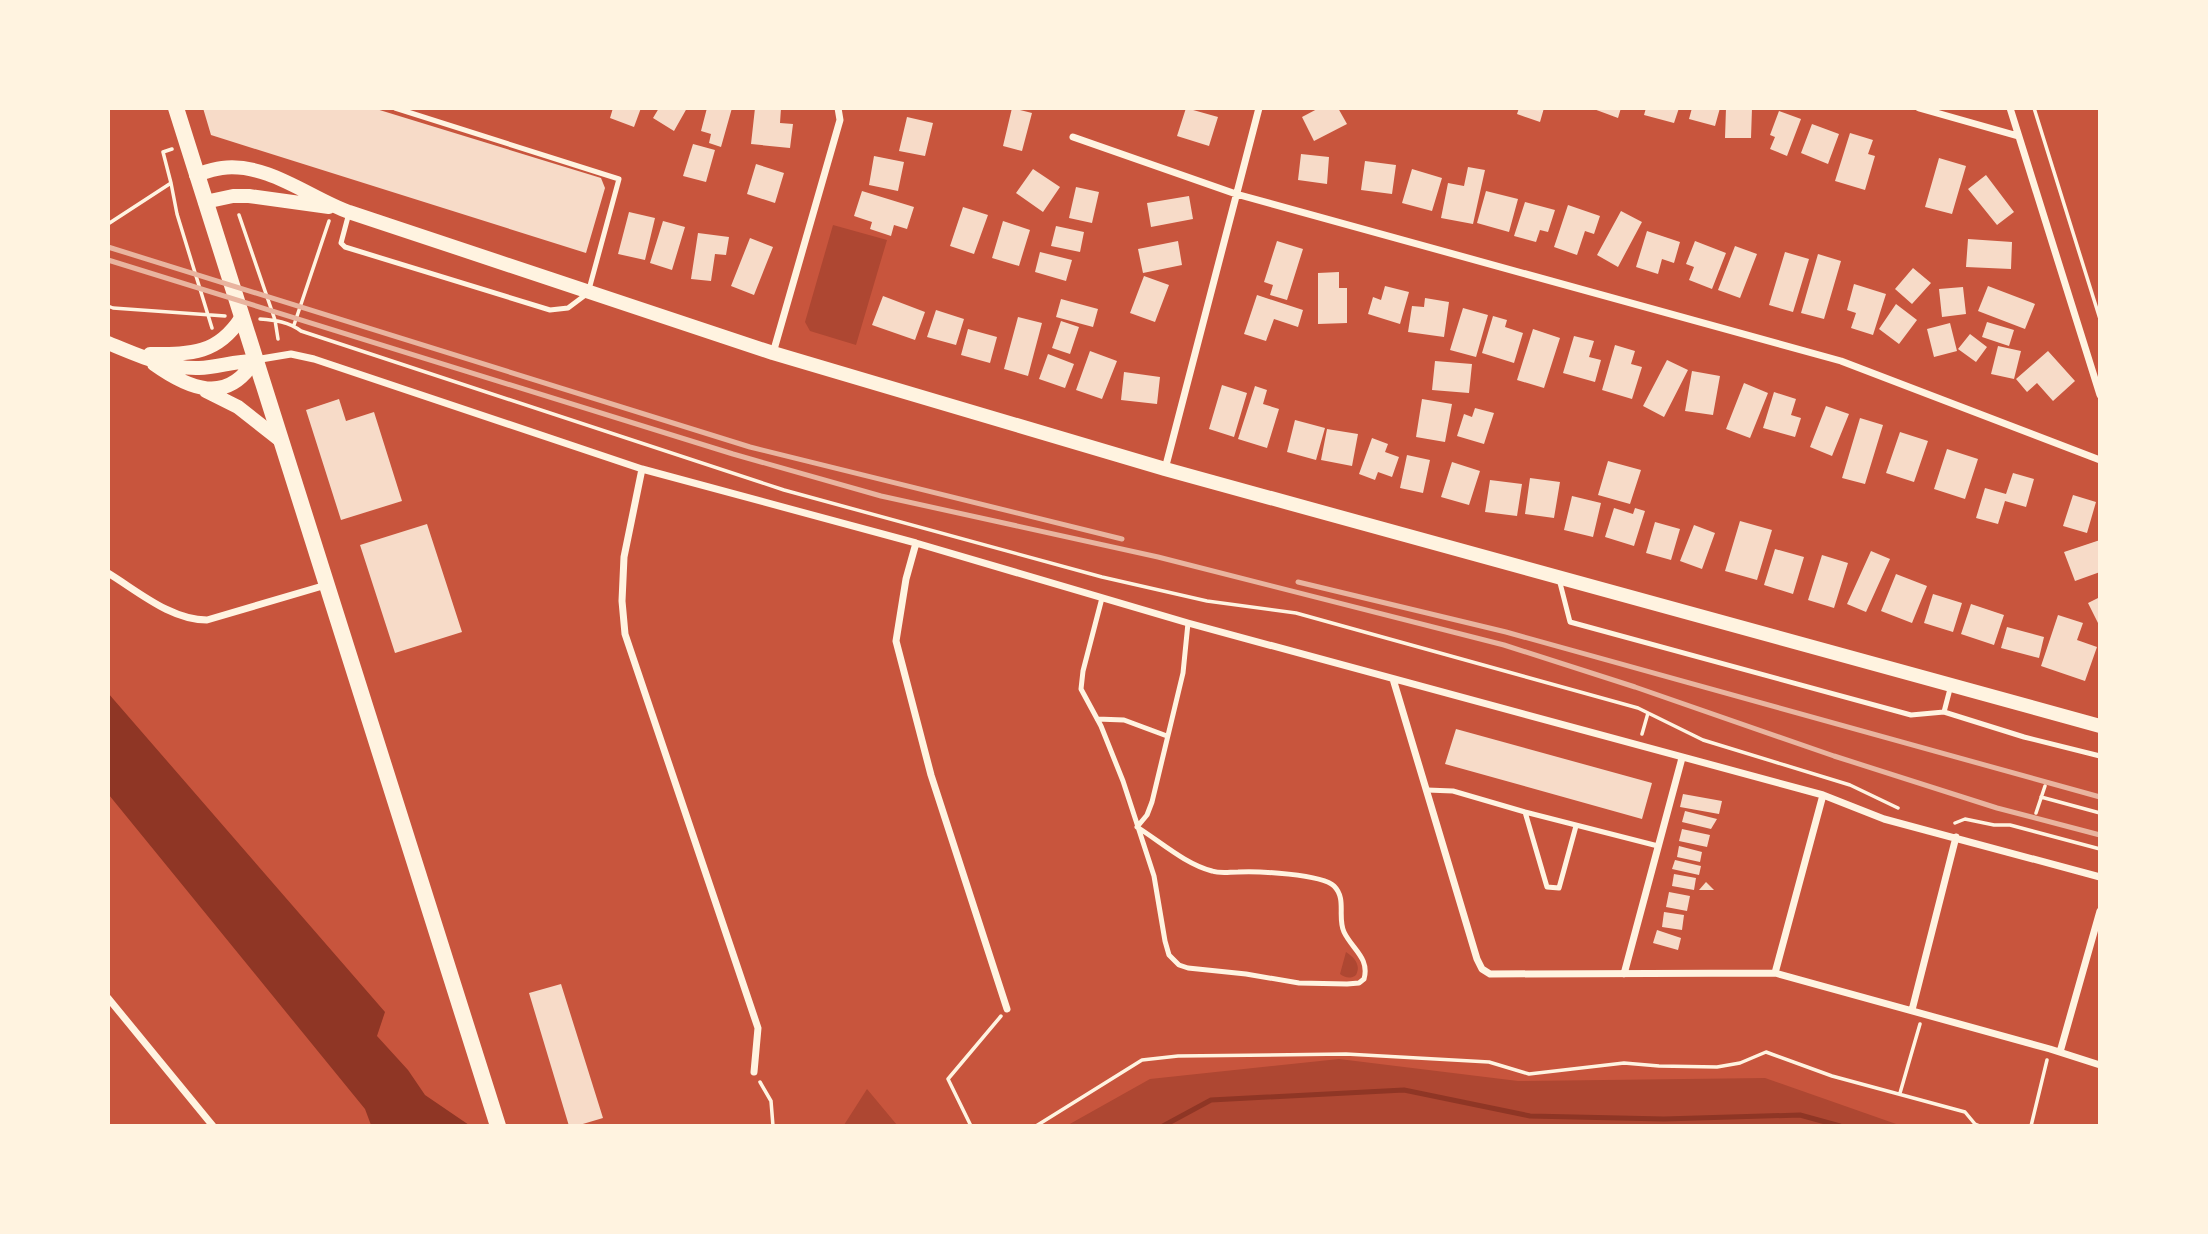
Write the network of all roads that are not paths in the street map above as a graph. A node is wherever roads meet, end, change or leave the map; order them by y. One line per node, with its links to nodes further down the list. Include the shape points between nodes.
1 (176, 108): 9 (main road)
2 (395, 108): 14 (lane, via 619,178)
3 (838, 108): 17 (street, via 840,120)
4 (1259, 108): 10 (street)
5 (1919, 108): 7 (street)
6 (2010, 108): 7 (street)
7 (2018, 136): 21 (street)
8 (1073, 137): 10 (street)
9 (196, 175): 11 (main road); 12 (main road, via 223,168 249,170 294,185)
10 (1236, 194): 23 (street, via 1841,361); 25 (street)
11 (205, 202): 12 (main road, via 249,196); 15 (main road)
12 (333, 207): 13 (main road)
13 (349, 212): 14 (main road); 14 (lane, via 341,236 345,247 550,310 568,308)
14 (588, 293): 17 (main road)
15 (241, 318): 18 (main road, via 203,351); 19 (main road)
16 (108, 343): 18 (main road)
17 (773, 353): 25 (main road)
18 (141, 357): 19 (main road, via 196,368); 20 (main road)
19 (254, 360): 20 (main road, via 240,380 226,387); 22 (main road); 24 (street, via 286,354 314,359)
20 (189, 384): 22 (main road, via 239,407)
21 (2099, 395)
22 (280, 440): 29 (main road)
23 (2099, 460)
24 (642, 469): 26 (street); 56 (street, via 624,557 625,634 758,1028)
25 (1165, 469): 28 (main road)
26 (916, 543): 30 (street); 52 (street, via 896,642 931,775)
27 (108, 573): 29 (street, via 174,614 192,620 207,620)
28 (1558, 577): 33 (main road); 34 (lane, via 1570,622 1911,715)
29 (326, 585): 58 (main road)
30 (1102, 598): 31 (street); 35 (lane, via 1080,684)
31 (1188, 623): 32 (street); 37 (lane, via 1183,673)
32 (1393, 679): 39 (street); 40 (street)
33 (1951, 685): 34 (lane); 36 (main road)
34 (1944, 712): 38 (lane)
35 (1097, 719): 37 (lane, via 1121,719); 44 (lane)
36 (2099, 726)
37 (1167, 736): 44 (lane, via 1152,802)
38 (2099, 755)
39 (1682, 758): 41 (street); 46 (street)
40 (1427, 790): 42 (lane, via 1453,791); 50 (street, via 1482,969 1490,974)
41 (1823, 795): 45 (street, via 1884,819); 49 (street)
42 (1525, 813): 43 (lane); 43 (lane, via 1547,887 1559,888)
43 (1576, 826): 46 (lane)
44 (1137, 827): 44 (lane, via 1188,861 1214,872 1301,876 1332,884 1342,900 1343,929 1363,959 1364,979 1312,984 1196,970 1176,963 1166,947 1154,876)
45 (1956, 837): 47 (street); 53 (street)
46 (1658, 846): 50 (street)
47 (2099, 877)
48 (2099, 911): 54 (street)
49 (1775, 973): 50 (street); 53 (street)
50 (1624, 974)
51 (108, 998): 57 (street)
52 (1007, 1009)
53 (1912, 1010): 54 (street)
54 (2060, 1052): 55 (street)
55 (2099, 1065)
56 (754, 1072)
57 (213, 1125)
58 (498, 1125)

